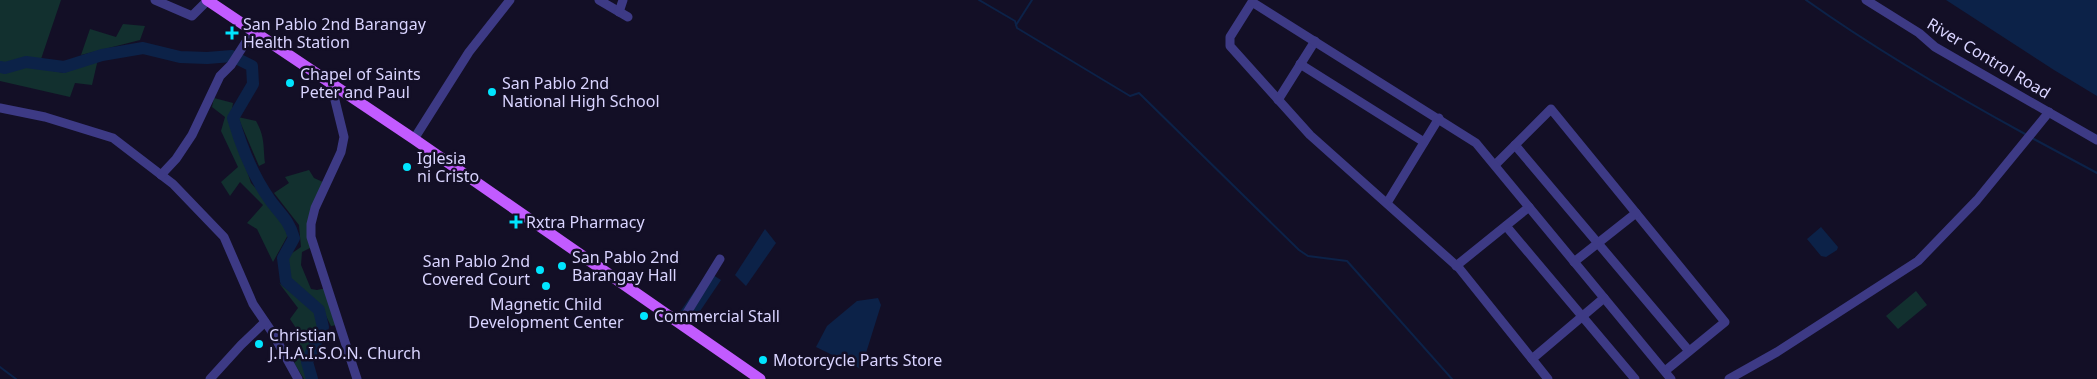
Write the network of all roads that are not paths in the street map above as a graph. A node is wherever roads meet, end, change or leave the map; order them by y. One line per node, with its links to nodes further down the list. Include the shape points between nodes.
1 (155, 0): 2 (street, via 192,16)
2 (207, 0): 9 (main road)
3 (510, 0): 17 (street, via 469,52)
4 (599, 0): 7 (street)
5 (623, 0): 7 (street)
6 (1866, 0): 15 (street, River Control Road, via 1936,47)
7 (619, 12): 8 (street)
8 (628, 17)
9 (253, 31): 12 (main road); 22 (street, via 220,76 192,135)
10 (1315, 41): 11 (street); 13 (street, via 1252,2 1230,37 1230,46); 16 (street)
11 (1300, 64): 13 (street); 19 (street)
12 (331, 84): 17 (main road); 40 (street, via 344,138 341,152 315,208 311,237)
13 (1278, 100): 23 (street, via 1310,135)
14 (0, 108): 22 (street, via 45,117 113,138)
15 (2049, 112): 18 (street, River Control Road); 45 (street, via 1977,200 1918,261)
16 (1439, 118): 19 (street); 21 (street, via 1476,143)
17 (414, 139): 34 (main road)
18 (2097, 140)
19 (1424, 142): 23 (street)
20 (1515, 145): 21 (street); 25 (street, via 1551,110); 27 (street)
21 (1495, 165): 24 (street)
22 (161, 175): 33 (street, via 224,237 253,304)
23 (1387, 203): 30 (street)
24 (1529, 207): 26 (street); 29 (street)
25 (1636, 213): 27 (street); 35 (street, via 1725,322)
26 (1506, 226): 30 (street); 32 (street)
27 (1598, 243): 29 (street); 35 (street)
28 (720, 259): 34 (street)
29 (1574, 262): 31 (street)
30 (1456, 266): 36 (street)
31 (1604, 298): 32 (street); 37 (street)
32 (1582, 317): 36 (street); 43 (street)
33 (265, 322): 38 (street); 39 (street)
34 (680, 324): 41 (main road)
35 (1689, 351): 37 (street)
36 (1532, 359): 42 (street)
37 (1668, 374): 44 (street)
38 (210, 379)
39 (298, 379)
40 (357, 379)
41 (760, 379)
42 (1548, 379)
43 (1635, 379)
44 (1657, 379)
45 (1729, 379)

